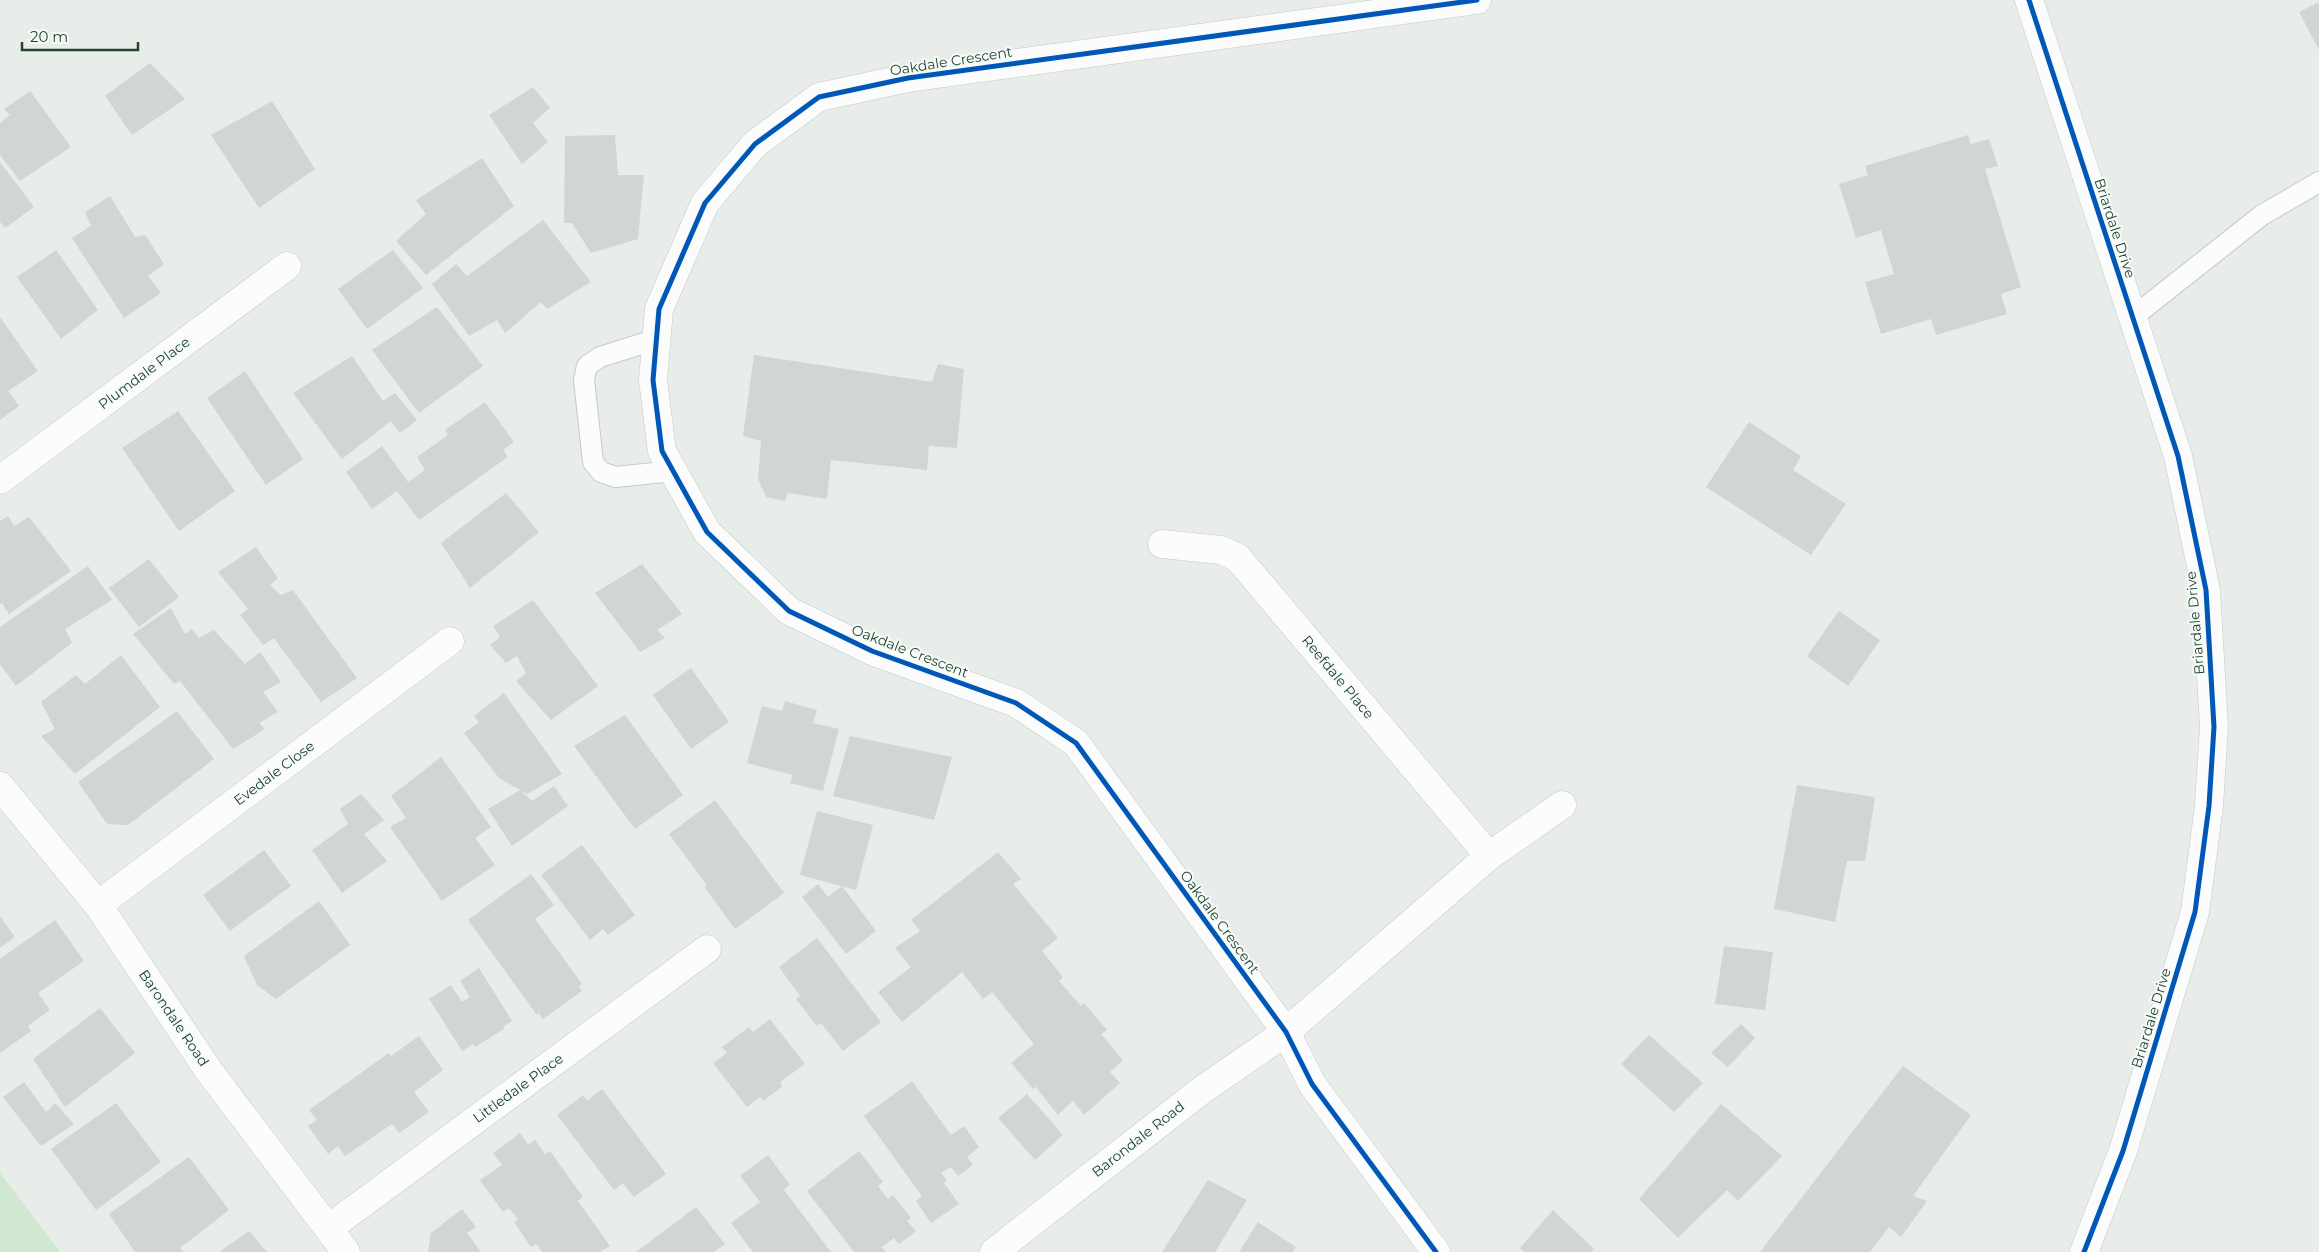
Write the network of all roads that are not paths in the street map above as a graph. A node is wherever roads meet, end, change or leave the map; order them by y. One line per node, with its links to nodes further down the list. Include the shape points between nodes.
1 (1477, 0): 6 (street, Oakdale Crescent, via 908,78 819,97 755,144 705,203 659,309)
2 (2029, 0): 5 (street, Briardale Drive)
3 (2319, 182): 5 (lane, via 2262,215)
4 (287, 266): 8 (street, Plumdale Place)
5 (2133, 317): 21 (street, Briardale Drive, via 2178,456 2206,590 2214,727 2209,806 2195,912 2122,1151)
6 (657, 339): 7 (street, Oakdale Crescent, via 653,380 662,451); 7 (lane, via 600,357 587,366 584,380 593,462 601,472 616,477)
7 (673, 471): 16 (street, Oakdale Crescent, via 708,532 789,611 872,651 1016,703 1076,743)
8 (0, 480)
9 (1162, 544): 13 (street, Reefdale Place, via 1221,550 1238,558)
10 (450, 641): 14 (street, Evedale Close)
11 (0, 786): 14 (street, Barondale Road)
12 (1562, 805): 13 (street)
13 (1489, 856): 16 (street)
14 (98, 905): 17 (street, Barondale Road, via 209,1071)
15 (708, 949): 17 (street, Littledale Place)
16 (1286, 1032): 19 (street, Barondale Road, via 1202,1090); 20 (street, Oakdale Crescent, via 1312,1084)
17 (329, 1228): 18 (street, Barondale Road)
18 (346, 1252)
19 (994, 1252)
20 (1436, 1252)
21 (2084, 1252)

